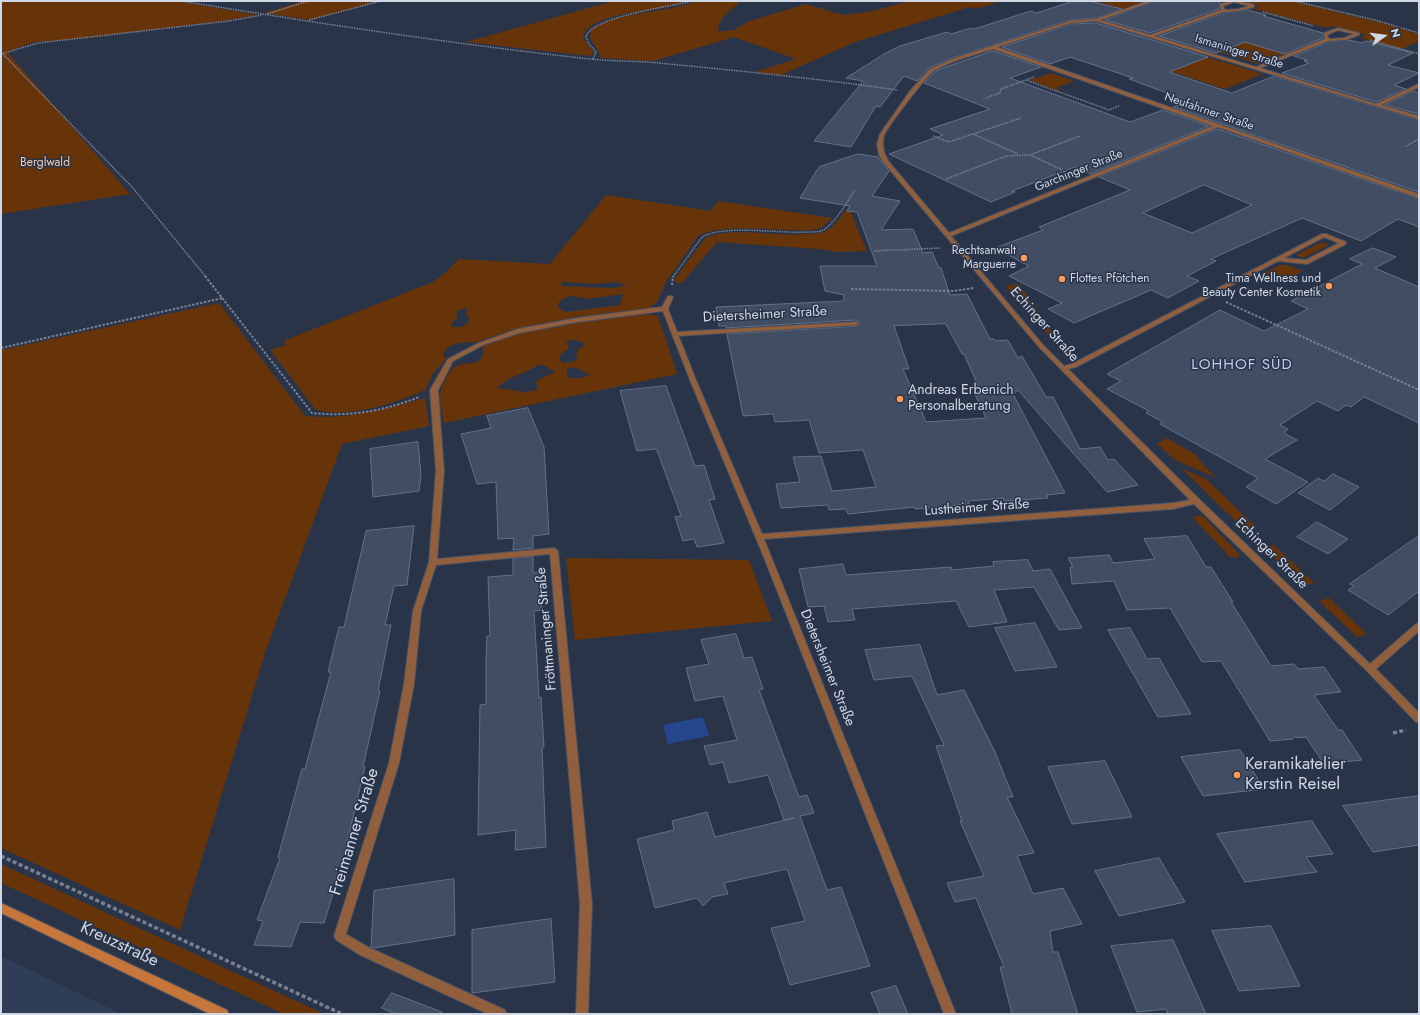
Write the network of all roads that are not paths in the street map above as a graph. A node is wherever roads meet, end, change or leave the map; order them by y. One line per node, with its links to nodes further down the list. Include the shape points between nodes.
1 (1152, 1): 4 (street, Echinger Straße)
2 (1234, 1): 3 (street, via 1221,5); 3 (street, via 1253,6)
3 (1223, 11): 5 (street)
4 (1096, 20): 5 (street, Ismaninger Straße); 7 (street, Echinger Straße, via 1071,22)
5 (1151, 36): 8 (street, Ismaninger Straße)
6 (1327, 40): 6 (street, via 1345,40 1358,34 1338,29 1325,34); 8 (street)
7 (992, 47): 12 (street, Neufahrner Straße); 14 (street, Echinger Straße, via 932,70 912,92 882,134 880,144 887,163)
8 (1257, 68): 10 (street, Ismaninger Straße)
9 (1419, 85): 10 (street)
10 (1377, 105): 11 (street, Ismaninger Straße)
11 (1419, 118)
12 (1217, 126): 13 (street, Neufahrner Straße); 14 (street, Garchinger Straße)
13 (1419, 196)
14 (948, 234): 20 (street, Echinger Straße)
15 (1277, 259): 15 (street, via 1324,235 1344,243 1307,262); 20 (street, via 1074,366)
16 (670, 297): 17 (street)
17 (665, 309): 19 (street, Dietersheimer Straße); 23 (street, via 577,320 518,331 481,344 450,360 434,390 440,471)
18 (856, 324): 19 (street, Dietersheimer Straße)
19 (676, 334): 22 (street, Dietersheimer Straße)
20 (1062, 368): 21 (street, Echinger Straße)
21 (1196, 501): 22 (street, Lustheimer Straße, via 1174,506); 25 (street, Echinger Straße)
22 (759, 537): 31 (street, Dietersheimer Straße)
23 (433, 562): 29 (street, Freimanner Straße, via 417,610 409,684 394,763 340,936 364,951); 30 (street, Fröttmaninger Straße, via 554,551 586,904)
24 (1419, 626): 25 (street)
25 (1370, 669): 26 (street, Echinger Straße)
26 (1419, 719)
27 (1, 908): 28 (main road, Kreuzstraße)
28 (223, 1014)
29 (501, 1014)
30 (582, 1014)
31 (950, 1014)

